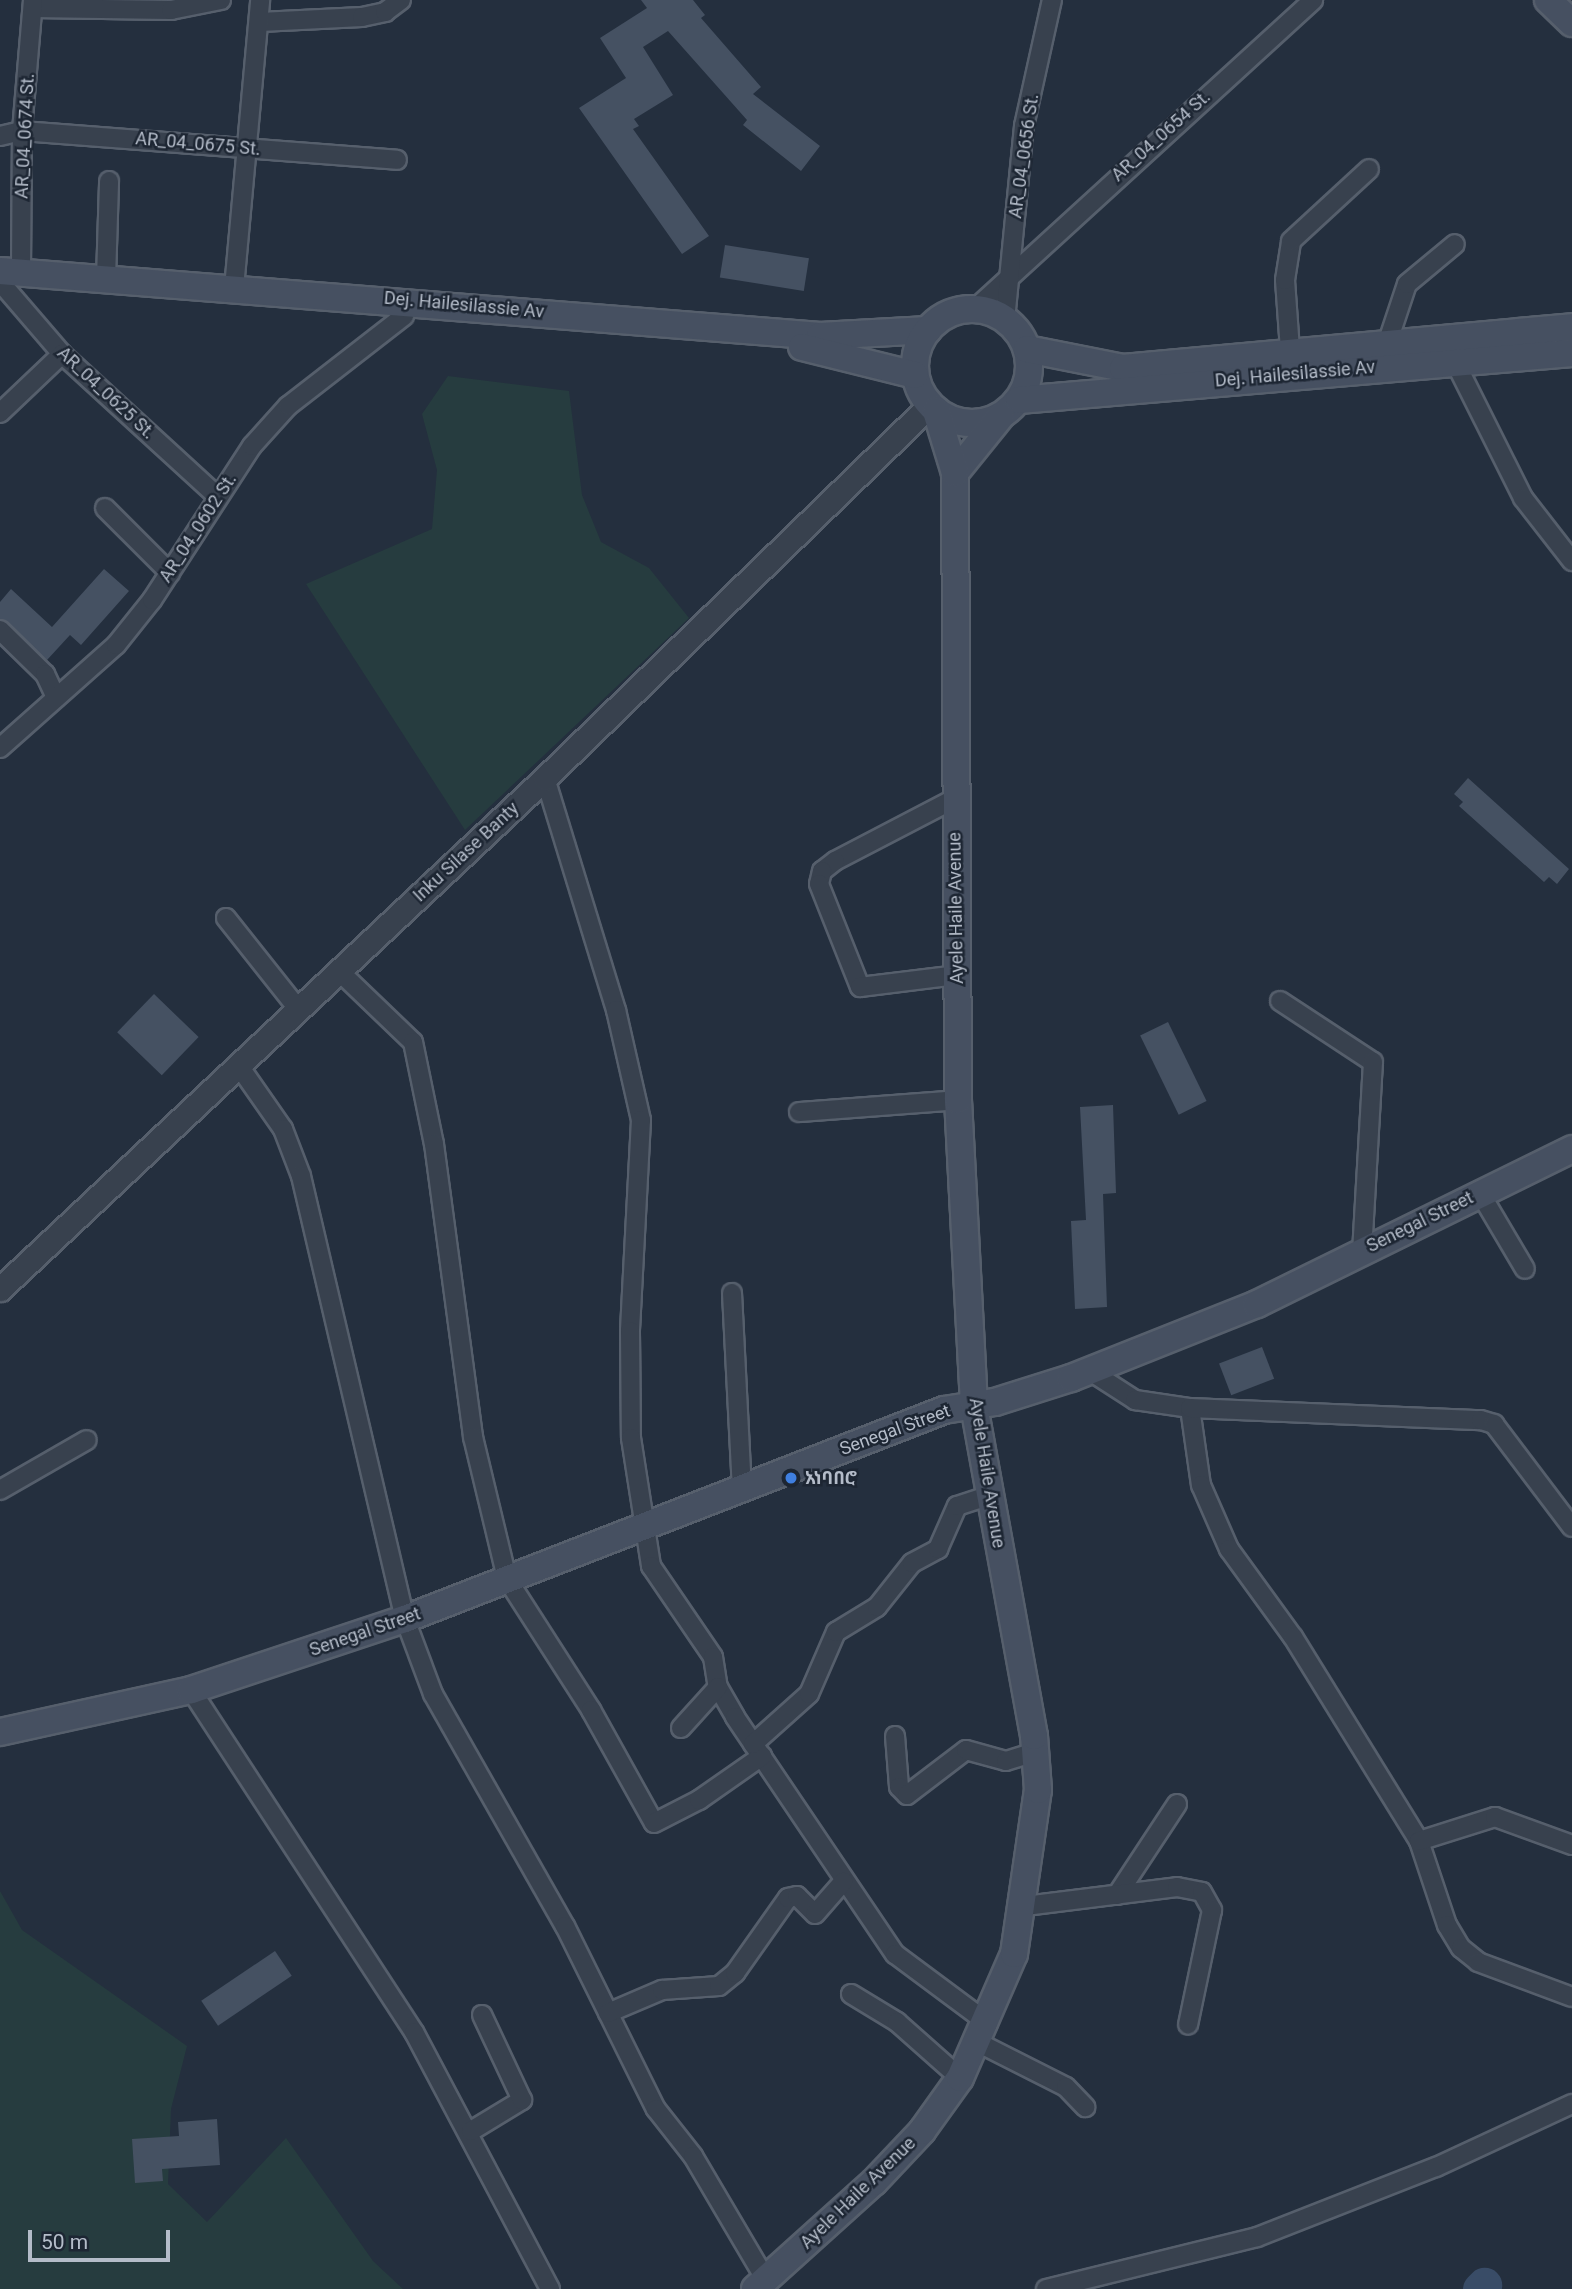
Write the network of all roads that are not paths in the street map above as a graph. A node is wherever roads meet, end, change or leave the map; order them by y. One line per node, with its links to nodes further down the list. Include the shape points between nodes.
1 (220, 0): 7 (street, via 171,10)
2 (260, 0): 8 (street)
3 (401, 0): 8 (street, via 386,12 362,18)
4 (1052, 0): 17 (street, AR_04_0656 St., via 1024,126)
5 (1313, 0): 17 (street, AR_04_0654 St.)
6 (1548, 0): 9 (main road)
7 (33, 4): 10 (street, AR_04_0674 St.)
8 (260, 22): 12 (street)
9 (1572, 23)
10 (22, 131): 11 (street, AR_04_0675 St.); 12 (street, AR_04_0675 St.); 18 (street, AR_04_0674 St.)
11 (0, 136)
12 (250, 148): 13 (street, AR_04_0675 St.); 20 (street)
13 (397, 159)
14 (1369, 169): 28 (street, via 1291,241 1285,280)
15 (109, 181): 19 (street)
16 (1455, 244): 26 (street, via 1407,284)
17 (1010, 271): 21 (street, AR_04_0654 St.); 23 (street)
18 (5, 277): 19 (main road, Dej. Hailesilassie Av); 22 (main road, Dej. Hailesilassie Av); 30 (street, AR_04_0625 St.)
19 (106, 279): 20 (main road, Dej. Hailesilassie Av)
20 (234, 288): 25 (main road, Dej. Hailesilassie Av, via 820,336)
21 (975, 309): 23 (main road); 25 (main road, Dej. Hailesilassie Av, via 947,315)
22 (404, 316): 32 (main road, Dej. Hailesilassie Av, via 818,348); 37 (street, AR_04_0602 St., via 301,394 252,446)
23 (1005, 320): 27 (main road)
24 (1572, 327): 26 (main road, Dej. Hailesilassie Av)
25 (928, 330): 32 (main road, via 917,352)
26 (1387, 344): 28 (main road, Dej. Hailesilassie Av)
27 (1027, 349): 28 (main road, Dej. Hailesilassie Av, via 1124,368); 34 (main road, via 1030,373)
28 (1290, 350)
29 (1572, 352): 31 (main road, Dej. Hailesilassie Av)
30 (62, 354): 35 (street); 37 (street, AR_04_0625 St.)
31 (1455, 362): 34 (main road, Dej. Hailesilassie Av); 39 (street, via 1523,498)
32 (915, 375): 33 (main road)
33 (931, 408): 34 (main road, Dej. Hailesilassie Av, via 968,424); 36 (main road, Ayele Haile Avenue); 44 (street, Inku Silase Banty)
34 (1010, 408): 36 (main road)
35 (0, 413)
36 (955, 473): 45 (main road, Ayele Haile Avenue)
37 (217, 496): 40 (street, AR_04_0602 St.)
38 (105, 508): 40 (street)
39 (1572, 561)
40 (170, 572): 42 (street, AR_04_0602 St., via 116,645)
41 (0, 630): 42 (street, via 45,674)
42 (56, 698): 43 (street, AR_04_0602 St.)
43 (0, 748)
44 (545, 778): 47 (street, Inku Silase Banty); 67 (street, via 616,1010 640,1120 630,1345 631,1438)
45 (954, 799): 48 (main road, Ayele Haile Avenue); 48 (street, via 835,861 822,870 819,884 860,986)
46 (226, 918): 50 (street)
47 (340, 972): 50 (street, Inku Silase Banty); 69 (street, via 413,1042 434,1144 466,1399)
48 (958, 975): 52 (main road, Ayele Haile Avenue)
49 (1280, 1001): 56 (street, via 1373,1062)
50 (299, 1010): 51 (street, Inku Silase Banty)
51 (239, 1066): 58 (street, Inku Silase Banty); 70 (street, via 283,1129 301,1176)
52 (958, 1100): 53 (street); 61 (main road, Ayele Haile Avenue)
53 (799, 1112)
54 (1572, 1149): 55 (main road, Senegal Street)
55 (1480, 1193): 56 (main road, Senegal Street); 57 (street)
56 (1362, 1251): 60 (main road, Senegal Street, via 1207,1326)
57 (1525, 1269)
58 (0, 1289)
59 (732, 1293): 64 (street)
60 (1090, 1371): 61 (main road, Senegal Street); 62 (street, via 1135,1400)
61 (974, 1405): 64 (main road, Senegal Street, via 944,1410); 66 (main road, Ayele Haile Avenue)
62 (1190, 1408): 68 (street, via 1494,1424 1541,1493); 79 (street, via 1201,1485 1229,1549 1293,1637)
63 (87, 1440): 65 (street)
64 (742, 1488): 67 (main road, Senegal Street)
65 (0, 1490)
66 (991, 1494): 76 (street, via 957,1506 938,1549 912,1563 877,1607 836,1632 809,1694); 77 (main road, Ayele Haile Avenue)
67 (643, 1526): 69 (main road, Senegal Street); 71 (street, via 651,1566 713,1657)
68 (1572, 1527)
69 (507, 1579): 70 (main road, Senegal Street); 76 (street, via 591,1710 654,1823 699,1800)
70 (405, 1619): 72 (main road, Senegal Street); 86 (street, via 433,1694)
71 (718, 1688): 73 (street); 76 (street)
72 (191, 1690): 74 (main road, Senegal Street); 93 (street, via 414,2032)
73 (681, 1728)
74 (0, 1732)
75 (895, 1737): 77 (street, via 899,1787 907,1795 966,1750 1006,1761)
76 (758, 1750): 81 (street)
77 (1036, 1752): 83 (main road, Ayele Haile Avenue)
78 (1177, 1804): 82 (street)
79 (1419, 1841): 80 (street, via 1495,1817); 85 (street, via 1447,1925 1461,1948 1478,1962)
80 (1572, 1845)
81 (843, 1882): 86 (street, via 815,1914 797,1896 788,1898 735,1973 719,1986 662,1990); 89 (street, via 901,1960)
82 (1117, 1895): 83 (street); 88 (street, via 1189,1888 1210,1900)
83 (1025, 1906): 89 (main road, Ayele Haile Avenue)
84 (851, 1994): 90 (street, via 897,2022)
85 (1572, 1997)
86 (608, 2013): 94 (street, via 656,2109 699,2165)
87 (482, 2015): 93 (street, via 522,2100)
88 (1188, 2025)
89 (984, 2033): 90 (main road, Ayele Haile Avenue); 92 (street, via 1066,2087)
90 (960, 2078): 94 (main road, Ayele Haile Avenue, via 922,2131 874,2182)
91 (1572, 2104): 96 (street, via 1436,2168 1257,2237)
92 (1085, 2107)
93 (471, 2131): 95 (street)
94 (760, 2284)
95 (550, 2289)
96 (1046, 2289)

